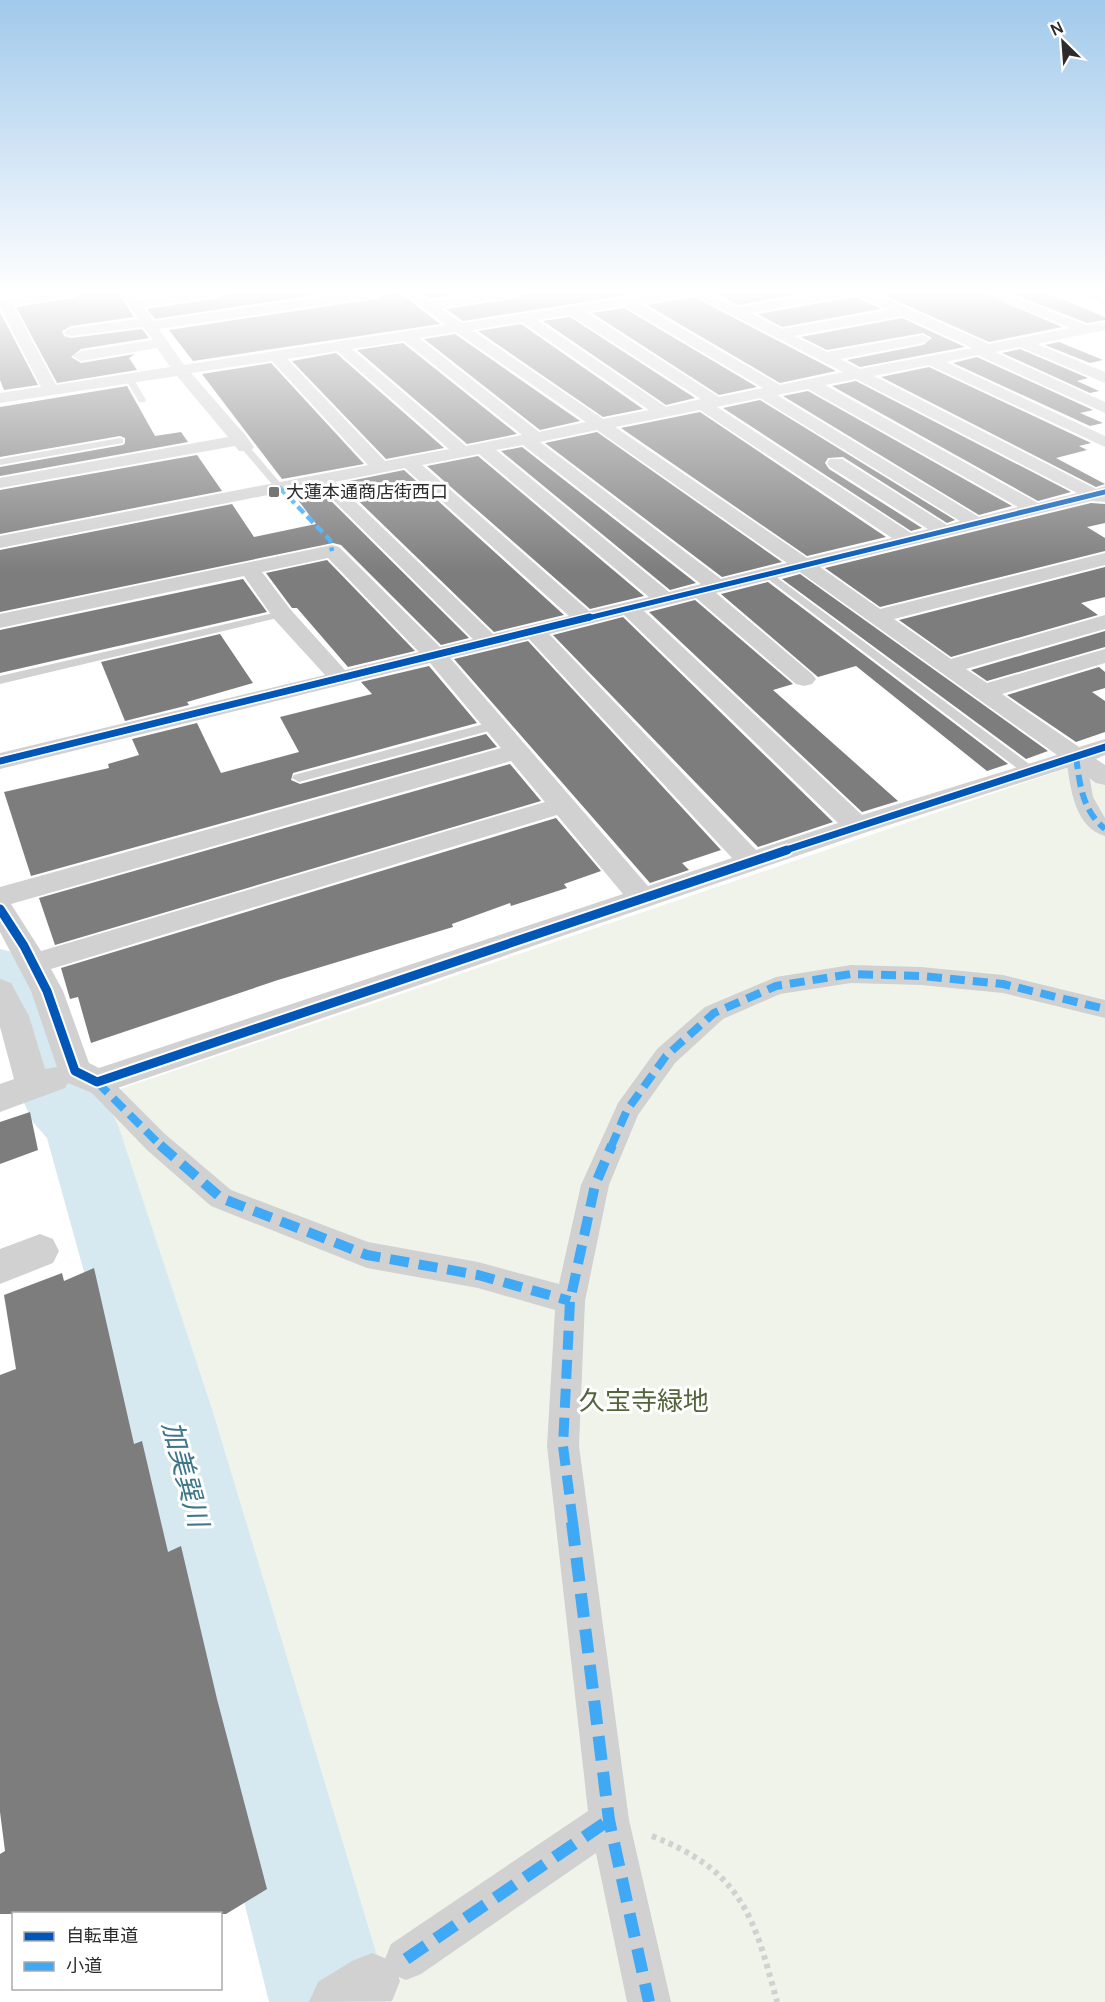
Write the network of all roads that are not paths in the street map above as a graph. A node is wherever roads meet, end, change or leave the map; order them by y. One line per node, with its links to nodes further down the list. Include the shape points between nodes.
1 (49, 385): 17 (street)
2 (81, 385): 17 (street)
3 (133, 385): 20 (lane)
4 (194, 385): 29 (street)
5 (304, 385): 35 (street)
6 (386, 385): 31 (street)
7 (467, 385): 26 (street)
8 (544, 385): 25 (street)
9 (623, 385): 24 (street)
10 (692, 385): 21 (street)
11 (761, 385): 18 (street)
12 (797, 385): 18 (street)
13 (813, 385): 40 (street)
14 (880, 385): 39 (street)
15 (985, 385): 28 (street)
16 (1058, 385): 22 (street)
17 (51, 390): 19 (street)
18 (770, 391): 21 (street); 41 (street)
19 (0, 398)
20 (142, 400)
21 (717, 401): 23 (street); 24 (street); 43 (street)
22 (1105, 408)
23 (754, 411)
24 (662, 412): 25 (street)
25 (599, 424): 26 (street); 46 (street)
26 (531, 438): 30 (street); 49 (street)
27 (120, 441): 33 (lane)
28 (1105, 442)
29 (243, 444): 37 (street); 38 (lane)
30 (482, 447): 31 (street); 50 (street)
31 (462, 451): 34 (street)
32 (824, 455): 42 (street)
33 (0, 462)
34 (408, 462): 35 (street); 54 (street)
35 (380, 467): 36 (street)
36 (322, 479): 38 (street); 58 (street)
37 (0, 483)
38 (279, 487): 44 (street)
39 (1101, 496): 40 (street)
40 (1035, 509): 41 (street)
41 (976, 523): 42 (street)
42 (944, 531): 43 (street)
43 (908, 540): 46 (street)
44 (0, 542)
45 (1105, 559): 53 (street)
46 (803, 565): 48 (street); 53 (street)
47 (249, 568): 52 (street); 55 (street); 59 (street, via 332,551)
48 (768, 574): 49 (street); 71 (lane)
49 (708, 588): 50 (street); 63 (street)
50 (665, 599): 51 (street)
51 (629, 608): 54 (street); 75 (street)
52 (282, 615): 62 (street); 64 (lane)
53 (875, 617): 61 (street)
54 (584, 618): 57 (street)
55 (0, 621)
56 (1105, 622): 61 (street)
57 (534, 631): 58 (street); 77 (street)
58 (488, 642): 59 (street)
59 (435, 655): 62 (street); 66 (street)
60 (1105, 656): 65 (street)
61 (947, 667): 65 (street)
62 (339, 678): 70 (street)
63 (804, 679)
64 (0, 680)
65 (982, 692): 69 (street)
66 (495, 725): 68 (street); 73 (lane)
67 (1105, 747): 69 (street)
68 (517, 751): 74 (street); 78 (street)
69 (1076, 757): 71 (street); 72 (street); 76 (street, via 1084,804)
70 (0, 761)
71 (1031, 772): 75 (street)
72 (1105, 777)
73 (299, 778)
74 (563, 805): 79 (street); 81 (street)
75 (857, 826): 77 (street)
76 (1105, 829)
77 (751, 862): 79 (street)
78 (0, 897)
79 (643, 899): 84 (street)
80 (0, 909): 81 (street)
81 (33, 964): 84 (street)
82 (0, 991): 85 (street, via 13,1016)
83 (1105, 1009): 89 (street, via 1003,984 851,974 776,987 714,1013 666,1056 627,1110 595,1185)
84 (86, 1076): 85 (street); 89 (street, via 220,1198 367,1255 478,1275)
85 (33, 1086): 86 (street)
86 (0, 1098)
87 (40, 1251): 88 (street)
88 (0, 1267)
89 (570, 1301): 90 (street, via 563,1446)
90 (609, 1820): 91 (street); 92 (street)
91 (372, 1981)
92 (649, 2002)

